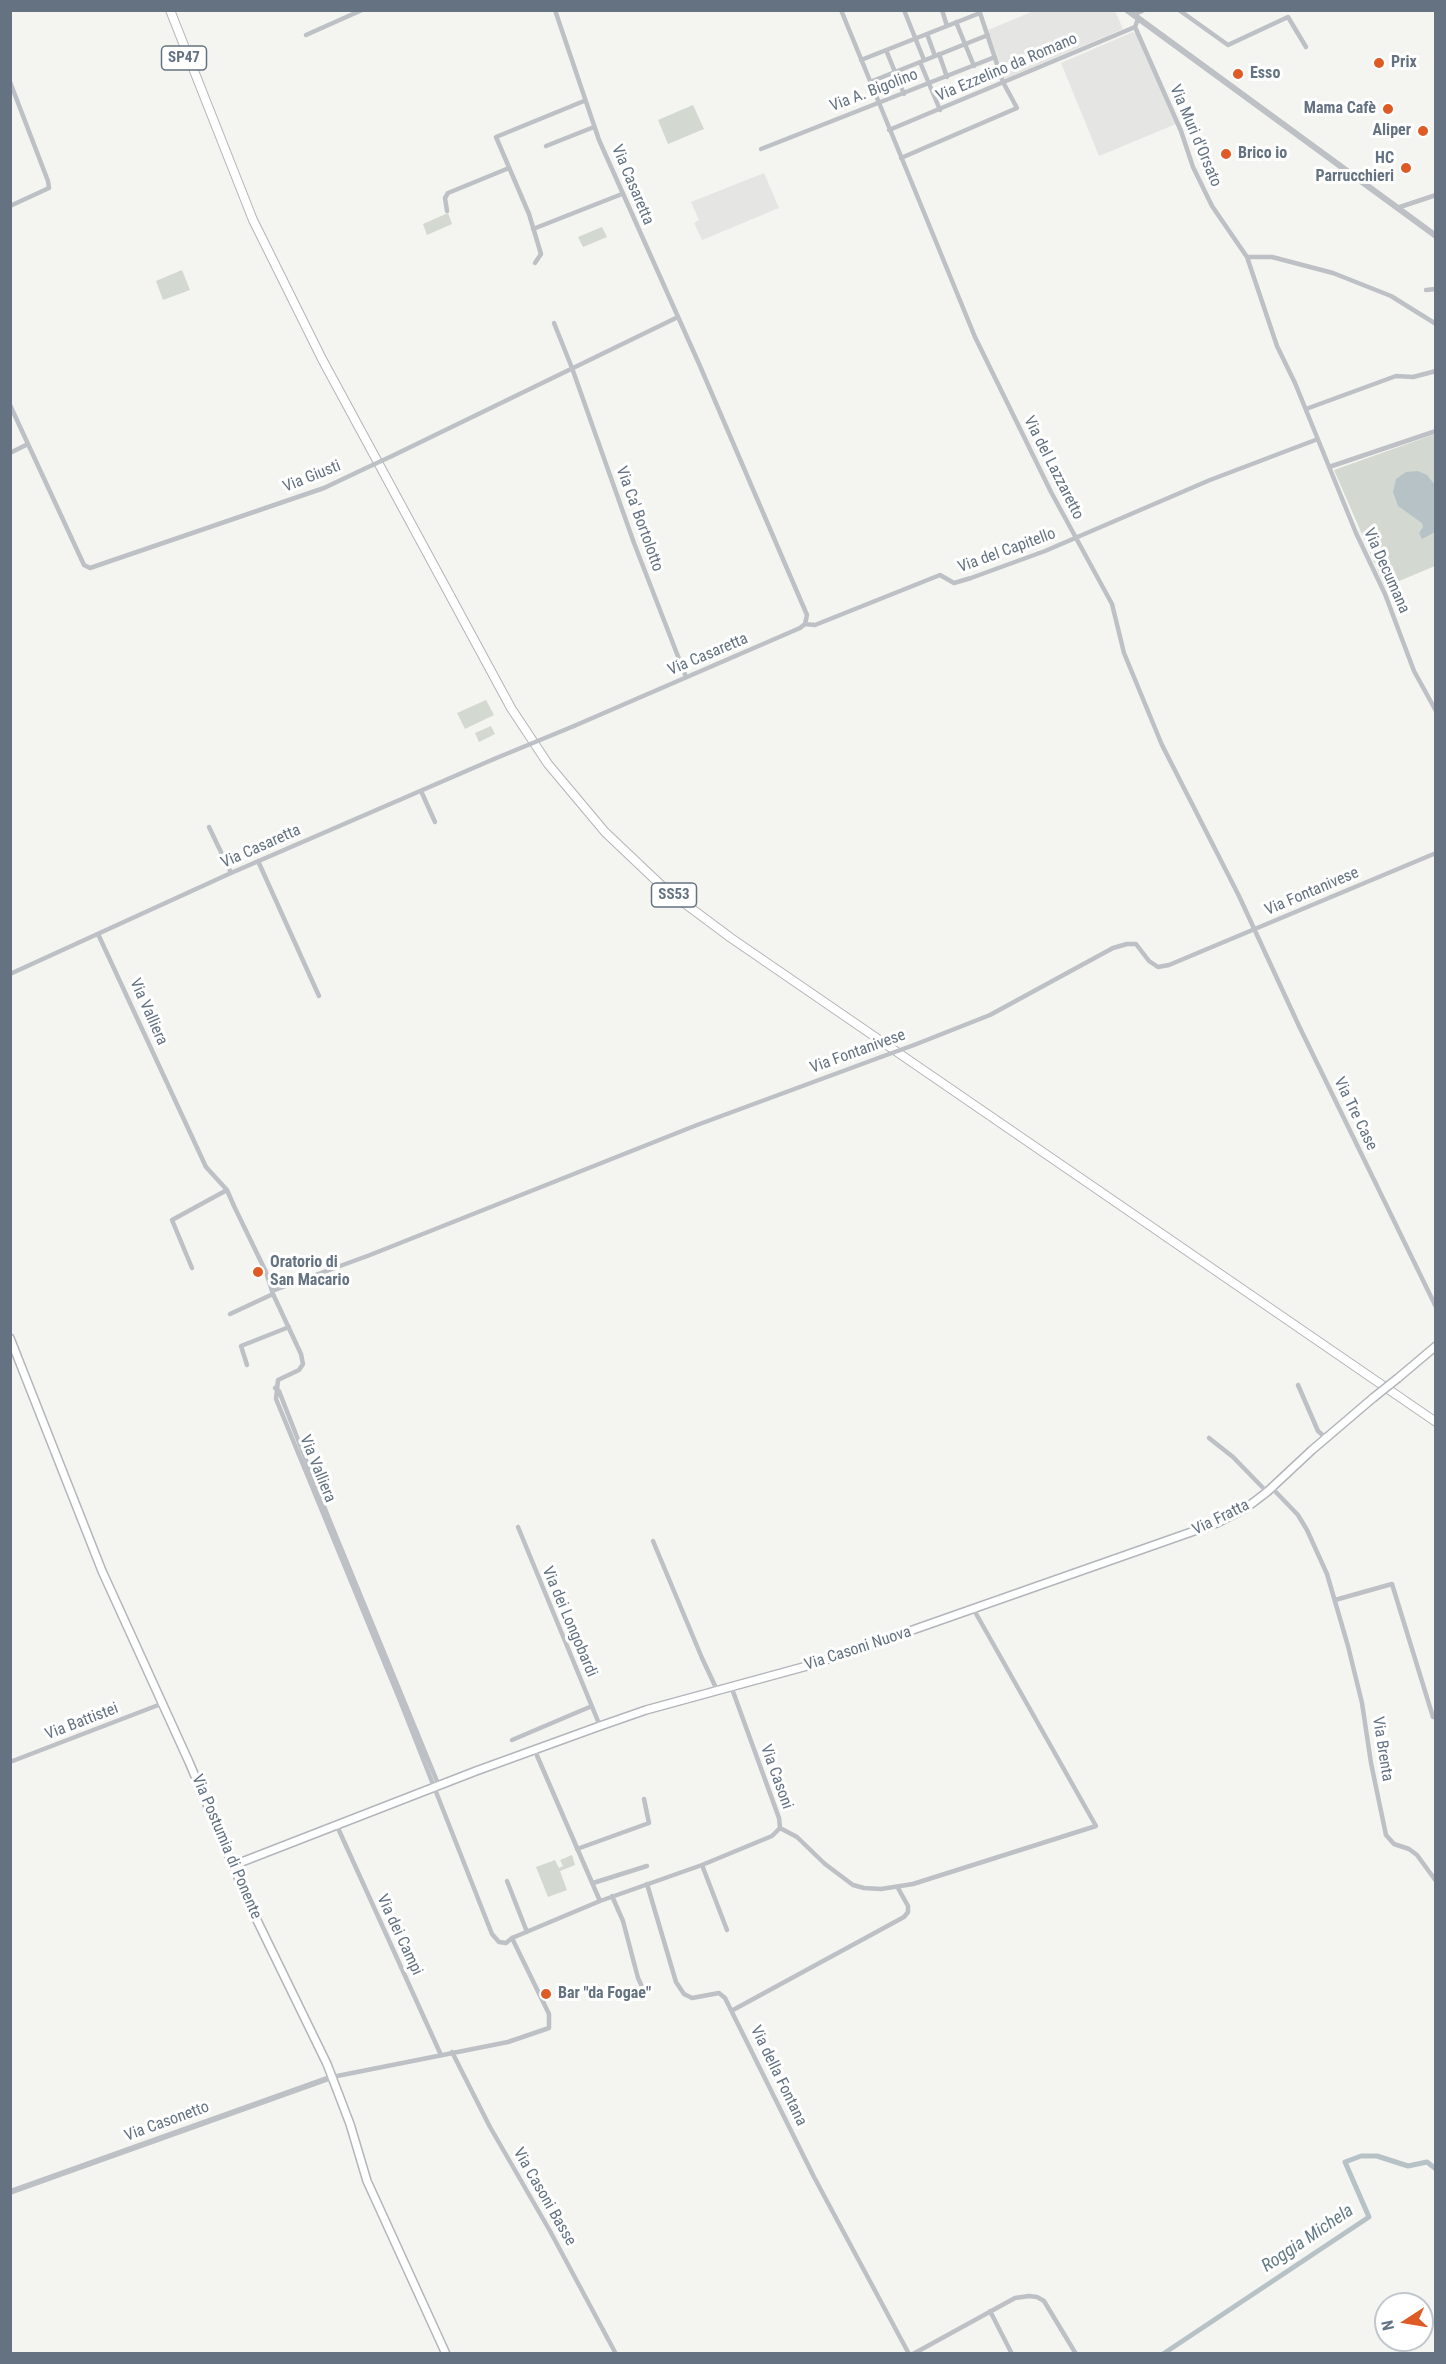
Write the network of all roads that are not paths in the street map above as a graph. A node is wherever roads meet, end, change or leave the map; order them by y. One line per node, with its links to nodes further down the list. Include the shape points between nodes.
1 (165, 10): 38 (highway, SP47, via 184,60)
2 (172, 10): 23 (highway, SP47)
3 (362, 10): 17 (street)
4 (555, 10): 36 (street, Via Casaretta)
5 (842, 10): 26 (street, Via del Lazzaretto)
6 (904, 10): 19 (street)
7 (942, 10): 14 (street)
8 (1127, 10): 12 (street)
9 (1144, 10): 12 (street)
10 (1181, 11): 21 (street, via 1228,45 1288,17)
11 (980, 12): 13 (street); 18 (street)
12 (1136, 17): 15 (street); 49 (street)
13 (956, 22): 14 (street); 20 (street)
14 (947, 26): 16 (street)
15 (1135, 27): 33 (street, Via Ezzelino da Romano); 53 (street, Via Muri d'Orsato, via 1193,167 1212,206)
16 (927, 34): 19 (street); 24 (street)
17 (306, 35)
18 (987, 35): 20 (street); 25 (street)
19 (915, 38): 22 (street); 27 (street)
20 (965, 44): 24 (street); 28 (street)
21 (1306, 47)
22 (886, 50): 26 (street); 29 (street)
23 (187, 53): 38 (highway, SS53)
24 (937, 55): 27 (street); 30 (street)
25 (995, 57): 28 (street, Via A. Bigolino); 33 (street)
26 (861, 60): 32 (street, Via del Lazzaretto)
27 (922, 61): 29 (street); 34 (street)
28 (974, 66): 30 (street, Via A. Bigolino)
29 (895, 72): 32 (street); 35 (street)
30 (947, 77): 34 (street, Via A. Bigolino)
31 (10, 82): 48 (street, via 49,188)
32 (870, 82): 37 (street, Via del Lazzaretto)
33 (1003, 82): 39 (street, Via Ezzelino da Romano); 44 (street, via 1017,108)
34 (929, 83): 35 (street, Via A. Bigolino); 39 (street)
35 (904, 94): 37 (street, Via A. Bigolino)
36 (584, 101): 40 (street, Via Casaretta); 45 (street, via 496,137)
37 (879, 103): 41 (street, Via del Lazzaretto); 43 (street, Via A. Bigolino)
38 (207, 104): 93 (highway, SS53, via 253,220 291,300 490,670 548,764 605,832 664,888 731,938)
39 (940, 110): 41 (street, Via Ezzelino da Romano)
40 (594, 127): 42 (street); 46 (street, Via Casaretta)
41 (889, 130): 44 (street, Via del Lazzaretto)
42 (546, 146)
43 (761, 148)
44 (901, 158): 69 (street, Via del Lazzaretto, via 975,337)
45 (509, 168): 50 (street, via 448,193); 51 (street)
46 (622, 194): 51 (street); 57 (street, Via Casaretta)
47 (1436, 195): 49 (street)
48 (10, 206)
49 (1397, 208): 52 (street)
50 (447, 211)
51 (532, 229): 54 (street, via 541,254)
52 (1436, 236)
53 (1247, 257): 59 (street, via 1272,257 1333,273 1391,296); 63 (street, Via Muri d'Orsato, via 1277,346)
54 (535, 263)
55 (1436, 289): 56 (street)
56 (1426, 290)
57 (678, 317): 60 (street, Via Giusti); 70 (street, Via Casaretta, via 807,615)
58 (554, 323): 60 (street, Via Ca' Bortolotto)
59 (1436, 324)
60 (572, 368): 66 (street, Via Giusti, bridge, via 324,488 90,568 84,565); 71 (street, Via Ca' Bortolotto)
61 (1436, 371): 63 (street, via 1413,377 1396,376)
62 (10, 405): 66 (street)
63 (1306, 409): 65 (street, Via Decumana)
64 (1436, 432): 68 (street)
65 (1318, 439): 68 (street, Via Decumana); 69 (street, Via del Capitello, via 1210,480)
66 (28, 444): 67 (street)
67 (10, 453)
68 (1329, 467): 72 (street, Via Decumana, via 1414,671)
69 (1075, 539): 70 (street, Via del Capitello, via 972,578 954,583 940,575 825,622); 79 (street, Via del Lazzaretto, via 1112,604 1124,653 1162,745)
70 (805, 624): 71 (street, Via Casaretta)
71 (686, 677): 73 (street, Via Casaretta, bridge)
72 (1436, 711)
73 (421, 792): 74 (street); 77 (street, Via Casaretta)
74 (435, 822)
75 (209, 827): 78 (street)
76 (1436, 853): 79 (street, Via Fontanivese)
77 (258, 861): 78 (street, Via Casaretta); 82 (street)
78 (231, 873): 80 (street, Via Casaretta)
79 (1254, 930): 85 (street, Via Fontanivese, bridge, via 1169,965 1158,966 1149,961 1136,944 1113,948 990,1015 697,1125); 86 (street, Via Tre Case)
80 (98, 934): 81 (street, Via Casaretta); 83 (street, Via Valliera, via 206,1167)
81 (10, 974)
82 (319, 996)
83 (227, 1190): 84 (street, via 172,1220); 85 (street, Via Valliera)
84 (192, 1268)
85 (273, 1293): 87 (street, Via Fontanivese); 88 (street, Via Valliera)
86 (1436, 1307)
87 (230, 1314)
88 (289, 1327): 91 (street, via 241,1346); 111 (street, Via Valliera, via 303,1364 278,1380 275,1388)
89 (10, 1338): 104 (main road, Via Postumia di Ponente, via 102,1571)
90 (1436, 1346): 95 (main road, Via Fratta, bridge)
91 (247, 1365)
92 (1298, 1385): 95 (street, via 1318,1431)
93 (1436, 1422)
94 (1209, 1438): 96 (street, Via Brenta)
95 (1326, 1438): 96 (main road, Via Fratta)
96 (1270, 1490): 99 (street, Via Brenta, via 1298,1515 1307,1530); 100 (main road, Via Fratta, via 1217,1523)
97 (518, 1527): 105 (street, Via dei Longobardi)
98 (653, 1541): 103 (street)
99 (1335, 1600): 106 (street, via 1392,1584); 120 (street, Via Brenta, via 1362,1703 1386,1835 1394,1844 1417,1855)
100 (997, 1602): 101 (main road, Via Casoni Nuova)
101 (974, 1610): 102 (main road, Via Casoni Nuova, via 807,1666); 123 (street, via 1096,1826)
102 (731, 1686): 103 (main road, Via Casoni Nuova); 114 (street, Via Casoni)
103 (717, 1690): 107 (main road, Via Casoni Nuova)
104 (161, 1704): 110 (street, Via Battistei); 116 (main road, Via Postumia di Ponente)
105 (592, 1706): 107 (street, Via dei Longobardi); 108 (street)
106 (1433, 1717)
107 (600, 1726): 109 (main road, Via Casoni Nuova)
108 (512, 1740)
109 (535, 1750): 111 (main road, Via Casoni Nuova); 115 (street)
110 (10, 1762)
111 (437, 1786): 113 (main road, Via Casoni Nuova); 128 (street, Via Valliera, via 492,1934 500,1942)
112 (644, 1799): 115 (street, via 649,1823)
113 (337, 1826): 116 (main road, Via Casoni Nuova); 132 (street, Via dei Campi)
114 (780, 1828): 117 (street, Via Casoni, via 772,1836); 123 (street, via 797,1837 853,1885)
115 (577, 1849): 121 (street)
116 (234, 1865): 133 (main road, Via Postumia di Ponente)
117 (702, 1865): 122 (street, Via Casoni); 126 (street)
118 (647, 1866): 121 (street)
119 (507, 1881): 127 (street)
120 (1436, 1881)
121 (593, 1883): 125 (street)
122 (647, 1884): 124 (street, Via Casoni); 130 (street, via 676,1982 684,1994 692,1998 719,1993)
123 (898, 1888): 130 (street, Via della Fontana, via 908,1906 904,1917)
124 (612, 1896): 125 (street, Via Casoni); 129 (street)
125 (600, 1901): 127 (street, Via Casoni)
126 (727, 1930)
127 (527, 1932): 128 (street, Via Casoni)
128 (512, 1938): 131 (street, via 549,2014 549,2028 508,2042)
129 (645, 1993)
130 (733, 2010): 138 (street, Via della Fontana, via 814,2177)
131 (452, 2052): 132 (street); 137 (street, Via Casoni Basse)
132 (441, 2055): 133 (street)
133 (332, 2077): 134 (street, Via Casonetto); 136 (main road, Via Postumia di Ponente, via 371,2191)
134 (10, 2192)
135 (990, 2311): 138 (street); 139 (street); 140 (street, via 1015,2298 1037,2296 1044,2301)
136 (446, 2354)
137 (616, 2354)
138 (911, 2354)
139 (1012, 2354)
140 (1076, 2354)

